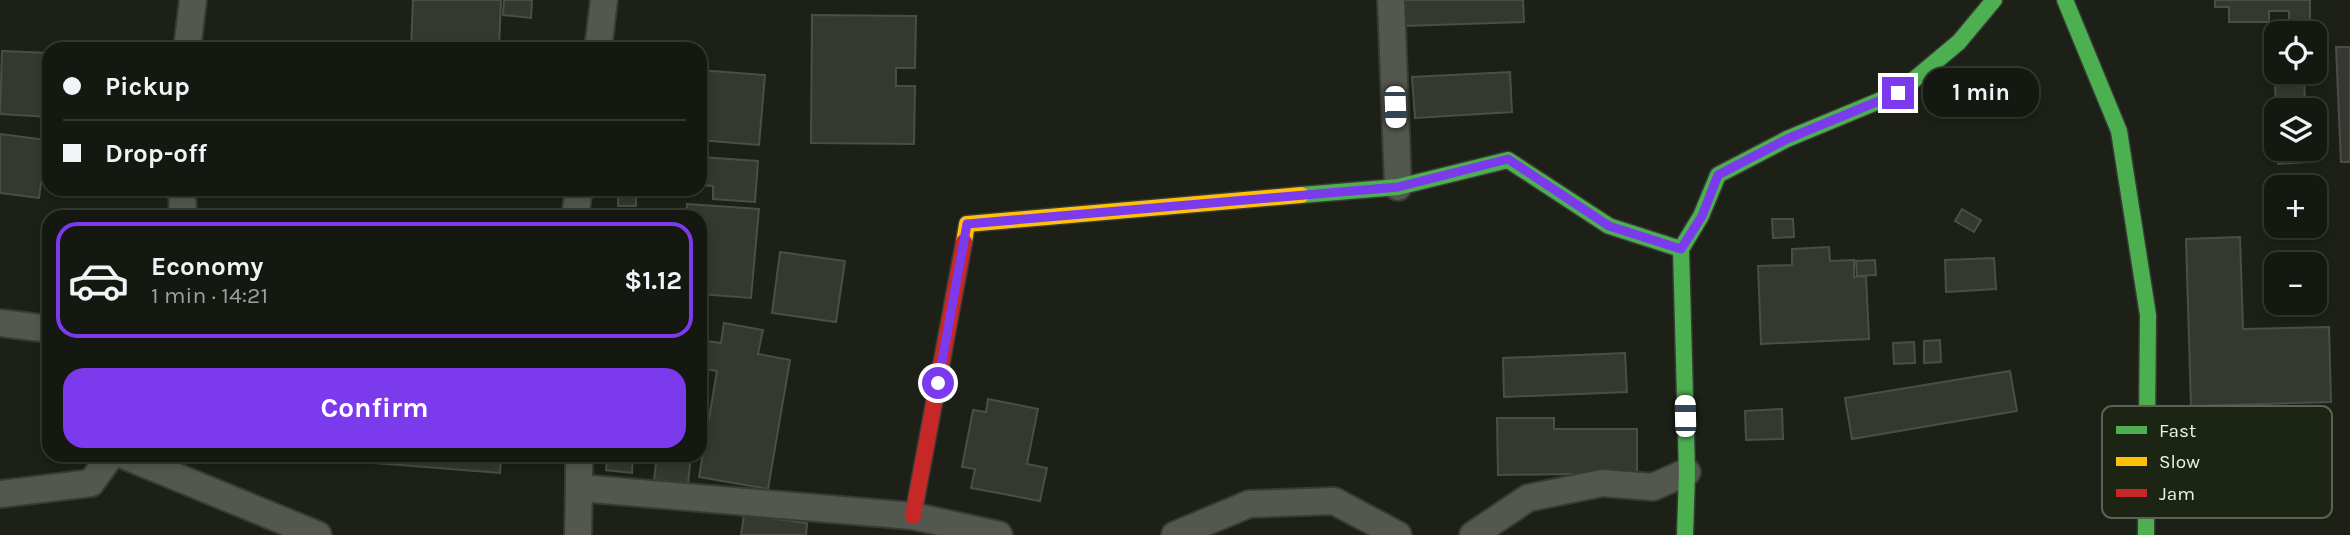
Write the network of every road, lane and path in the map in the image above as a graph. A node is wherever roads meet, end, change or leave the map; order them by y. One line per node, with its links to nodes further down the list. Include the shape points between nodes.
1 (193, 0): 6 (street)
2 (604, 0): 7 (street)
3 (1391, 0): 8 (street)
4 (1994, 0): 9 (street, via 1959,42 1898,93 1787,139 1718,175 1702,216)
5 (2065, 0): 12 (street, via 2119,131 2148,314)
6 (188, 42)
7 (599, 42)
8 (1398, 187): 9 (street, via 1508,159 1609,226); 19 (street, via 967,224)
9 (1681, 249): 16 (street)
10 (0, 323): 11 (street)
11 (42, 328)
12 (2147, 406)
13 (106, 462): 18 (street, via 91,483)
14 (140, 462): 20 (street)
15 (579, 462): 17 (street)
16 (1687, 472): 25 (street, via 1653,487 1602,483 1528,498); 26 (street)
17 (579, 488): 19 (street); 21 (street)
18 (0, 494)
19 (913, 516): 22 (street)
20 (318, 535)
21 (578, 535)
22 (999, 535)
23 (1175, 535): 24 (street, via 1249,504 1334,501)
24 (1398, 535)
25 (1473, 535)
26 (1685, 535)

